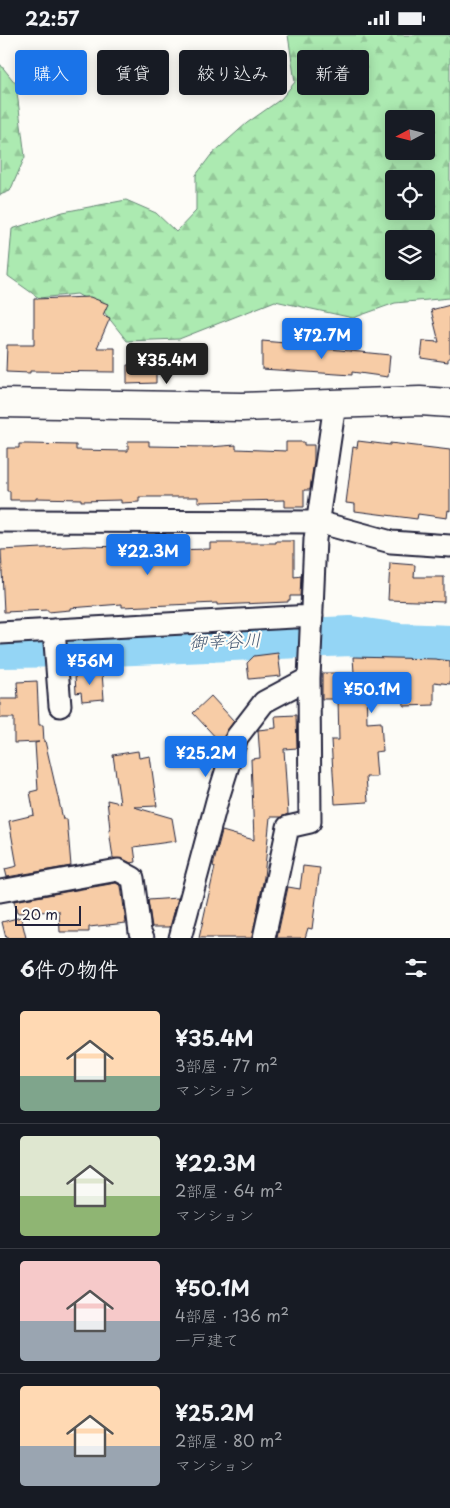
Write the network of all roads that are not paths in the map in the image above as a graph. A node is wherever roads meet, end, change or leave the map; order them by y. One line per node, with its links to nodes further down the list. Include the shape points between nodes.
1 (0, 403): 3 (street, via 242,407)
2 (450, 403): 3 (street)
3 (334, 404): 5 (street)
4 (0, 521): 5 (street)
5 (318, 522): 6 (street, via 391,542); 7 (street)
6 (450, 546)
7 (311, 622): 9 (street); 10 (street)
8 (0, 633): 9 (street)
9 (54, 633): 11 (street)
10 (309, 678): 14 (street, via 264,702 237,737); 15 (street, via 310,822 288,827)
11 (60, 706)
12 (0, 891): 13 (street, via 118,870 133,878)
13 (142, 938)
14 (180, 938)
15 (264, 938)

